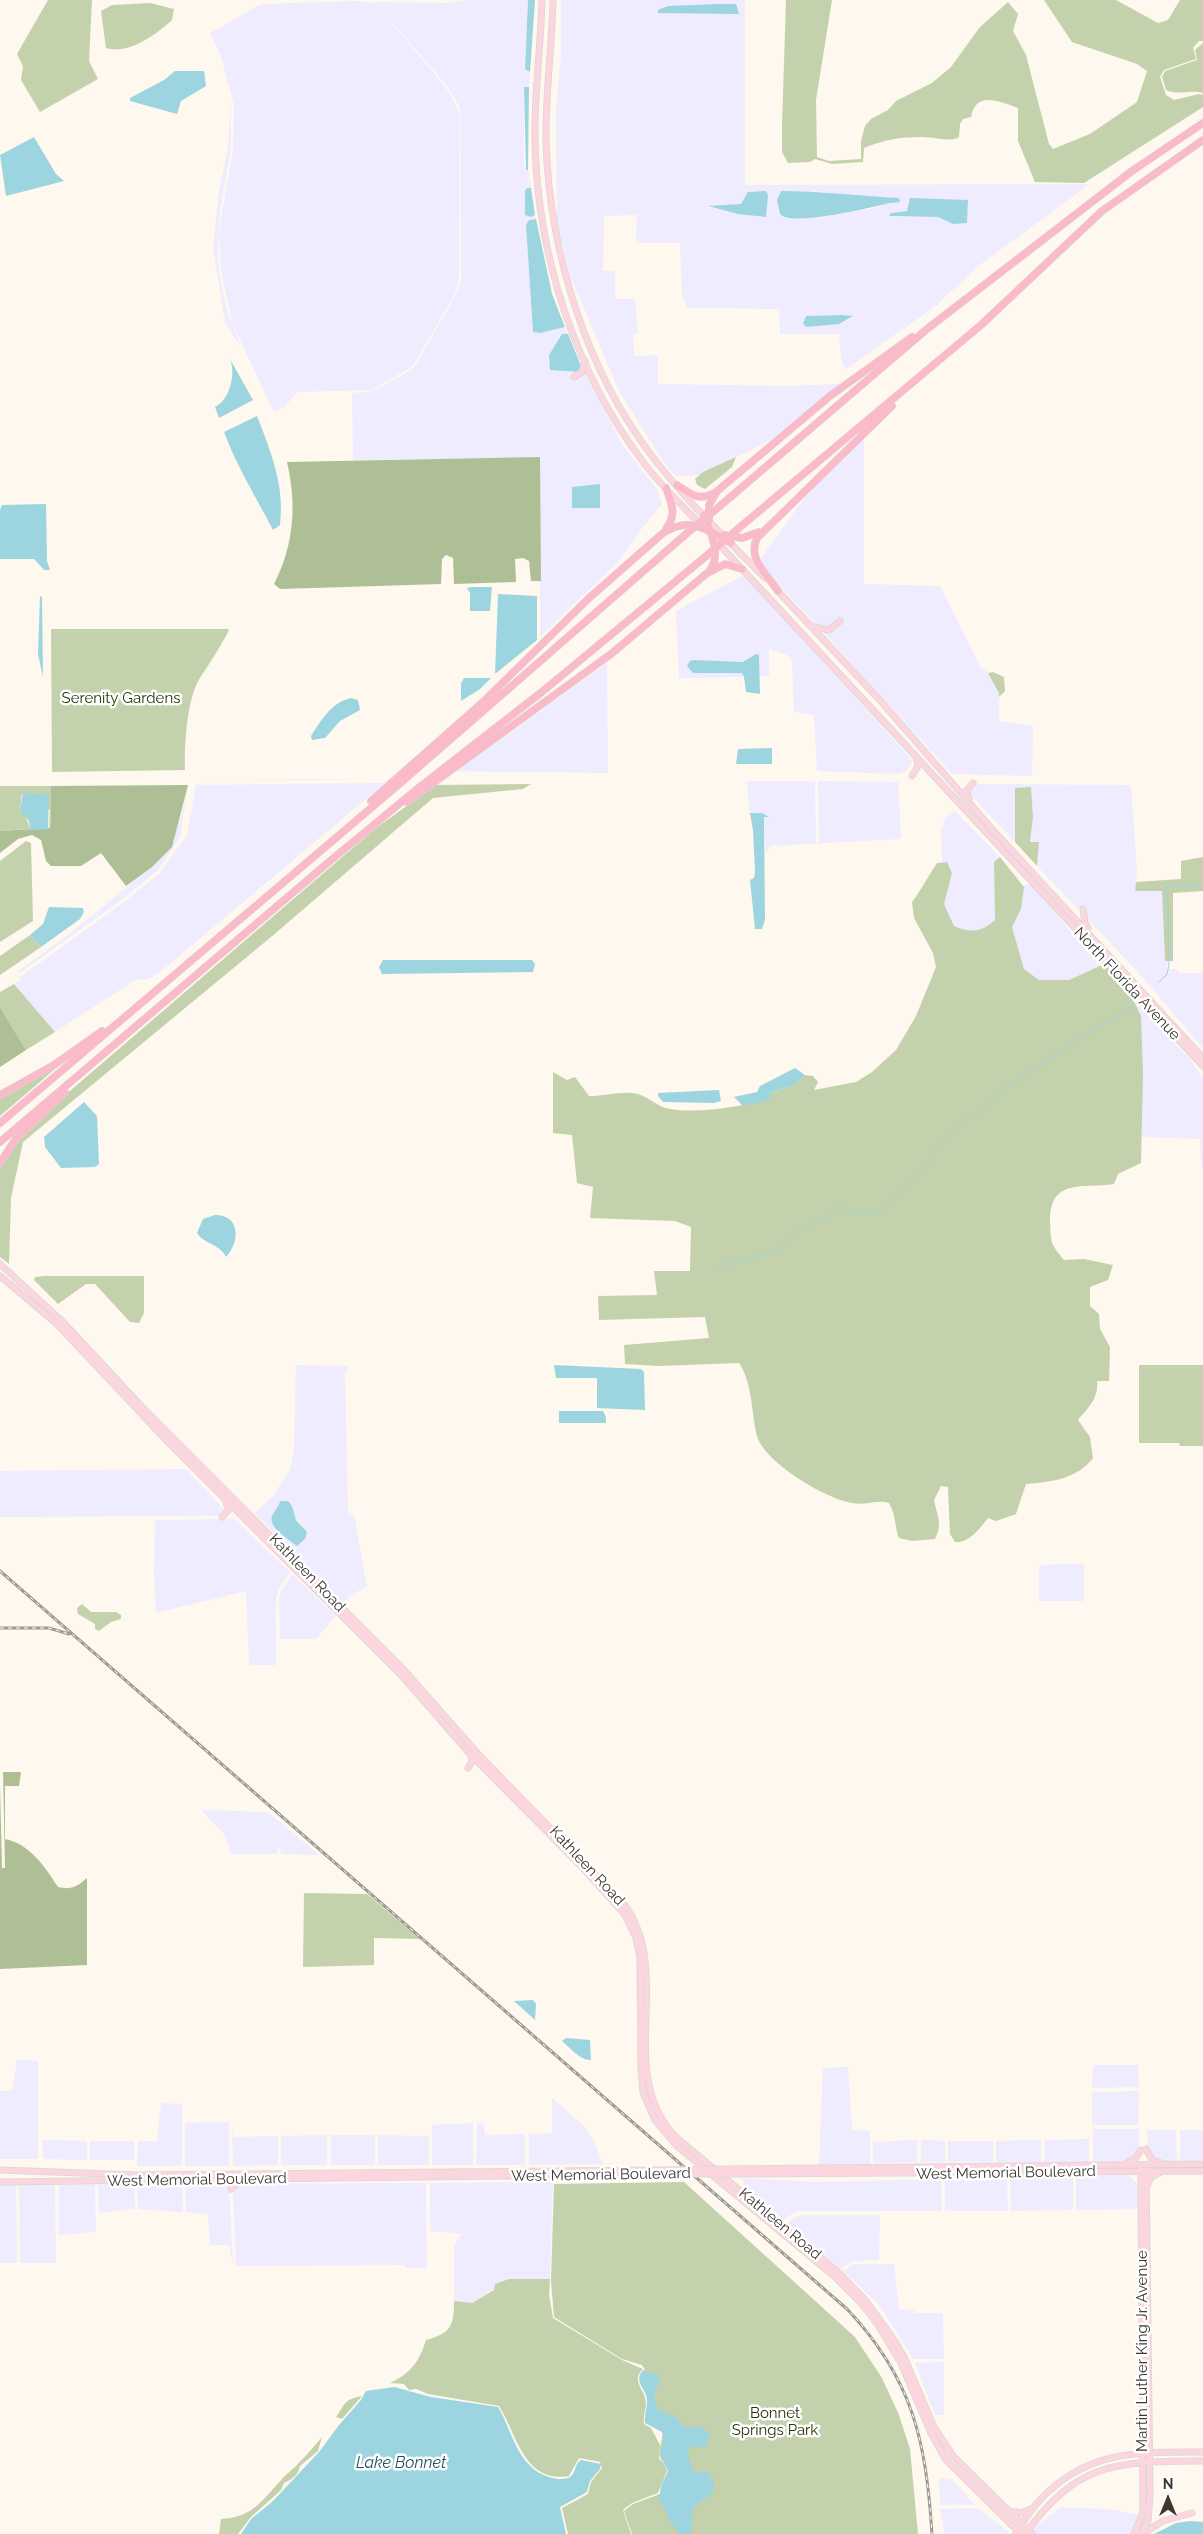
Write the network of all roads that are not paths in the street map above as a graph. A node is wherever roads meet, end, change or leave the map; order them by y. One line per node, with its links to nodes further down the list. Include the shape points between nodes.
1 (542, 0): 6 (main road, via 535,114 540,202 554,276)
2 (553, 0): 9 (main road, via 546,102 547,156 553,215 565,270 583,327 608,384 642,443)
3 (1203, 122): 5 (highway, via 1132,171)
4 (1203, 140): 7 (highway, via 1102,211 982,325)
5 (927, 329): 11 (highway, via 908,339 830,396); 28 (highway, bridge)
6 (585, 361): 8 (main road, via 582,372); 10 (main road, via 626,437)
7 (930, 369): 14 (highway); 26 (highway, bridge, via 543,691)
8 (574, 377)
9 (677, 485): 11 (highway, via 697,498 707,498); 13 (main road)
10 (666, 488): 12 (main road); 15 (highway, via 674,515)
11 (716, 492): 13 (highway, via 709,505)
12 (694, 518): 13 (highway)
13 (711, 528): 14 (highway, via 742,538); 15 (highway, via 681,524); 16 (highway); 17 (highway); 19 (highway, via 715,557)
14 (762, 530): 20 (highway, via 754,543 754,558)
15 (663, 533): 28 (highway)
16 (731, 543): 20 (main road)
17 (721, 546): 18 (main road)
18 (742, 569): 19 (highway, via 726,564); 23 (main road)
19 (706, 574): 26 (highway, via 611,654 404,805)
20 (778, 591): 22 (main road)
21 (840, 622): 22 (main road, via 829,630)
22 (812, 627): 27 (main road)
23 (915, 754): 24 (main road, via 918,766); 30 (main road)
24 (912, 776)
25 (973, 782): 27 (main road, via 966,794)
26 (394, 809): 36 (highway)
27 (993, 830): 30 (main road)
28 (315, 855): 35 (highway)
29 (1083, 909): 31 (main road, via 1086,926)
30 (1073, 921): 31 (main road, North Florida Avenue); 32 (main road, North Florida Avenue)
31 (1101, 946): 33 (main road, North Florida Avenue)
32 (1118, 973): 33 (main road); 34 (main road, North Florida Avenue)
33 (1156, 1005): 37 (main road, North Florida Avenue)
34 (1155, 1013): 37 (main road); 39 (main road, North Florida Avenue)
35 (114, 1026): 40 (highway); 41 (highway)
36 (119, 1041): 42 (highway); 43 (highway, via 15,1140)
37 (1190, 1043): 38 (main road, North Florida Avenue)
38 (1203, 1058)
39 (1203, 1065)
40 (0, 1095)
41 (0, 1122)
42 (0, 1142)
43 (0, 1163)
44 (0, 1264): 51 (main road, Kathleen Road, via 61,1320 142,1407 405,1671 480,1756)
45 (0, 1276): 46 (main road, Kathleen Road, via 57,1324)
46 (224, 1498): 47 (main road, via 228,1508); 48 (main road, Kathleen Road, via 401,1675)
47 (222, 1518)
48 (470, 1754): 49 (main road, via 472,1761); 50 (main road, Kathleen Road)
49 (468, 1768)
50 (534, 1818): 51 (main road, via 540,1819); 52 (main road, Kathleen Road, via 612,1899 633,1929 640,1958 640,2042)
51 (560, 1837): 52 (main road, Kathleen Road, via 624,1904 638,1928 646,1960)
52 (644, 2065): 79 (main road, Kathleen Road, via 652,2100 678,2140 839,2273 866,2301 906,2361 941,2439 962,2467); 83 (main road, Kathleen Road, via 645,2098 662,2130 834,2276 862,2304 901,2363 946,2460)
53 (1165, 2164): 54 (main road, West Memorial Boulevard); 57 (main road, via 1152,2160 1144,2150); 58 (main road, West Memorial Boulevard)
54 (1203, 2164)
55 (1043, 2166): 56 (main road, West Memorial Boulevard); 57 (main road, West Memorial Boulevard); 64 (main road)
56 (872, 2167): 63 (main road, West Memorial Boulevard); 66 (main road)
57 (1124, 2168): 58 (main road, West Memorial Boulevard); 64 (main road, West Memorial Boulevard); 71 (main road)
58 (1143, 2168): 60 (main road, West Memorial Boulevard); 71 (main road, Martin Luther King Jr. Avenue); 73 (main road, Martin Luther King Jr. Avenue)
59 (0, 2170): 68 (main road, West Memorial Boulevard)
60 (1162, 2171): 61 (main road, West Memorial Boulevard); 73 (main road, via 1151,2177)
61 (1203, 2171)
62 (668, 2172): 63 (main road, West Memorial Boulevard, bridge); 65 (main road, West Memorial Boulevard); 65 (main road, West Memorial Boulevard)
63 (732, 2172): 66 (main road, West Memorial Boulevard)
64 (1031, 2172): 66 (main road, West Memorial Boulevard)
65 (527, 2174): 67 (main road, West Memorial Boulevard, via 476,2177); 67 (main road, West Memorial Boulevard, via 342,2172)
66 (862, 2174)
67 (329, 2175): 68 (main road, West Memorial Boulevard, via 146,2175); 69 (main road, West Memorial Boulevard)
68 (136, 2178): 69 (main road, West Memorial Boulevard); 70 (main road, West Memorial Boulevard, via 125,2181)
69 (245, 2180): 72 (main road)
70 (0, 2182)
71 (1140, 2184): 74 (main road, Martin Luther King Jr. Avenue)
72 (231, 2189)
73 (1146, 2190): 74 (main road, Martin Luther King Jr. Avenue)
74 (1146, 2452): 75 (main road); 77 (main road, Martin Luther King Jr. Avenue); 78 (main road, via 1109,2457 1076,2471 1054,2486)
75 (1203, 2452)
76 (1203, 2461): 77 (main road)
77 (1146, 2462): 82 (main road, via 1101,2470 1069,2486 1050,2502); 84 (main road, Martin Luther King Jr. Avenue, via 1143,2513); 85 (main road, Martin Luther King Jr. Avenue, via 1149,2514)
78 (1032, 2510): 79 (main road, via 1021,2513); 81 (main road)
79 (1008, 2511): 81 (main road, Kathleen Road)
80 (1192, 2513): 85 (main road, via 1151,2526)
81 (1022, 2524): 82 (main road, Kathleen Road); 83 (main road)
82 (1029, 2532)
83 (1018, 2533)
84 (1134, 2534)
85 (1142, 2534)

